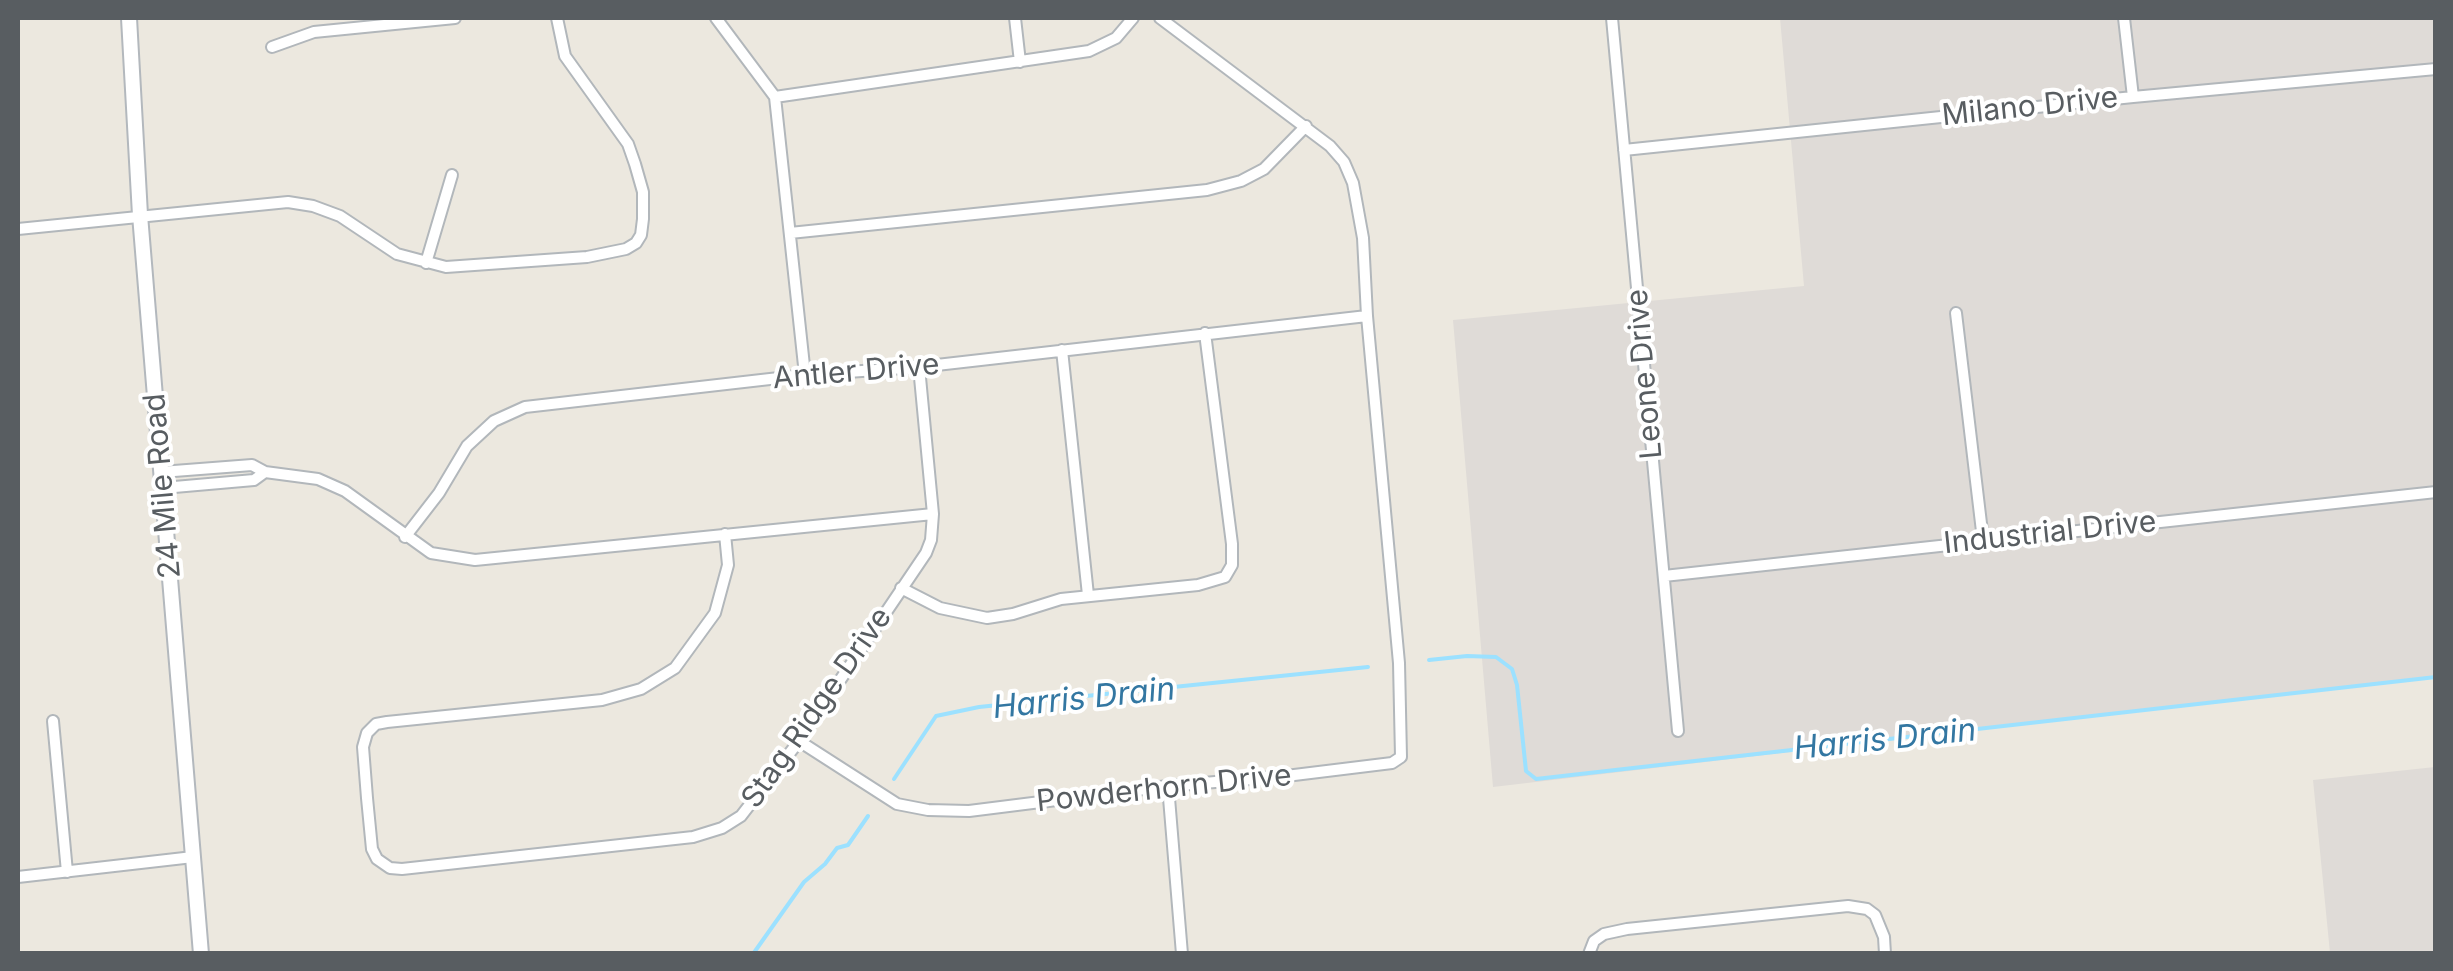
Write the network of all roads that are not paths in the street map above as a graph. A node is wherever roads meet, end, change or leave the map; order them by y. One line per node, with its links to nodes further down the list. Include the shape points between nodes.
1 (128, 18): 18 (street, 24 Mile Road)
2 (455, 18): 10 (street, via 314,32)
3 (557, 18): 21 (street, via 565,56 628,144 642,192 641,235 626,248 587,257 446,268)
4 (716, 18): 14 (street)
5 (1015, 18): 11 (street)
6 (1134, 18): 11 (street, via 1116,38 1089,51)
7 (1160, 18): 15 (street)
8 (1612, 18): 16 (street, Leone Drive)
9 (2124, 18): 13 (street)
10 (272, 47)
11 (1020, 62): 14 (street)
12 (2436, 69): 13 (street, Milano Drive)
13 (2133, 96): 16 (street, Milano Drive)
14 (775, 97): 20 (street)
15 (1306, 126): 20 (street, via 1264,169 1208,190); 23 (street, via 1344,162 1353,183)
16 (1624, 150): 34 (street, Leone Drive)
17 (452, 175): 21 (street)
18 (140, 215): 19 (street); 21 (street, via 265,203 313,206 397,254); 28 (street, 24 Mile Road)
19 (18, 228)
20 (790, 233): 27 (street)
21 (426, 263)
22 (1956, 312): 33 (street)
23 (1367, 316): 24 (street, Antler Drive); 40 (street, Powderhorn Drive, via 1401,756 1286,776)
24 (1205, 333): 25 (street, Antler Drive); 36 (street, via 1232,565 1216,582)
25 (1062, 350): 26 (street, Antler Drive); 36 (street)
26 (919, 368): 27 (street, Antler Drive); 30 (street, Stag Ridge Drive)
27 (805, 375): 32 (street, Antler Drive, via 525,407 494,421 468,446)
28 (162, 480): 32 (street, via 252,466 318,479); 41 (street, 24 Mile Road)
29 (2436, 492): 33 (street, Industrial Drive)
30 (933, 514): 31 (street); 35 (street, Stag Ridge Drive, via 926,553)
31 (725, 534): 32 (street, via 475,560 432,553); 39 (street, Stag Ridge Drive, via 728,565 715,613 675,668 641,690 602,700 387,722 366,732 372,848 383,865 402,869 693,838 741,816)
32 (405, 536)
33 (1983, 540): 34 (street, Industrial Drive)
34 (1664, 576): 38 (street, Leone Drive)
35 (901, 588): 36 (street, via 940,608 988,618); 39 (street, Stag Ridge Drive)
36 (1088, 595)
37 (53, 721): 42 (street)
38 (1678, 731)
39 (799, 741): 40 (street, Powderhorn Drive, via 897,804 928,810 969,811)
40 (1168, 786): 45 (street)
41 (193, 858): 42 (street); 44 (street, 24 Mile Road)
42 (66, 872): 43 (street)
43 (18, 877)
44 (202, 954)
45 (1182, 954)
46 (1589, 954): 47 (street, via 1604,934 1848,906 1874,916)
47 (1884, 954)

